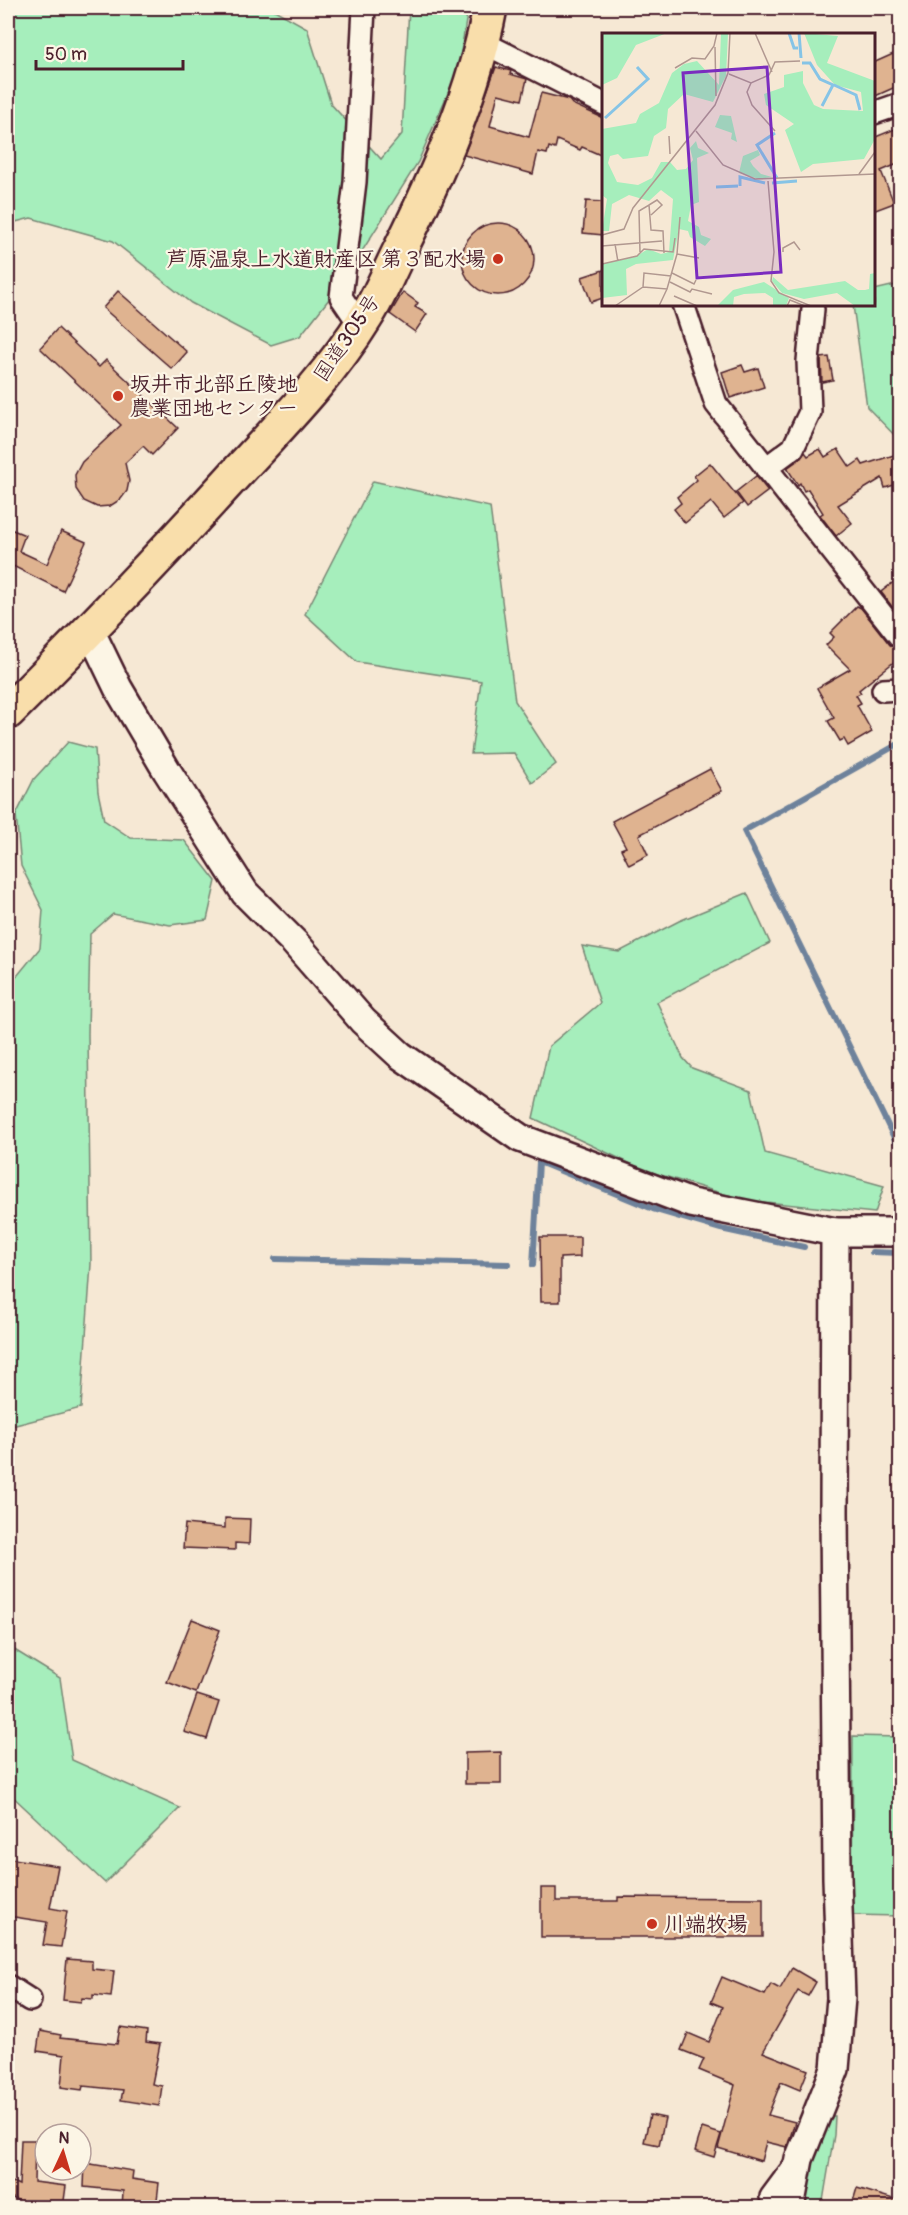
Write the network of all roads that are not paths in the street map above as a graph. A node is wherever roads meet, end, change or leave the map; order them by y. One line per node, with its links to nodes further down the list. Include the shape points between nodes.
1 (364, 8): 9 (street, via 355,182 341,297)
2 (490, 8): 3 (highway, 国道305号)
3 (484, 43): 4 (street); 9 (highway, 国道305号, via 459,122 427,195)
4 (602, 103)
5 (900, 104): 6 (street)
6 (875, 112)
7 (684, 306): 10 (street, via 716,404)
8 (813, 309): 10 (street, via 807,361 810,412 794,448)
9 (360, 325): 11 (highway, 国道305号, via 324,376)
10 (766, 468): 12 (street)
11 (89, 628): 13 (highway, 国道305号); 14 (street, via 118,688 245,893 363,1021 400,1055 520,1138 691,1203)
12 (900, 637)
13 (8, 712)
14 (835, 1232): 15 (street); 18 (street, via 837,1866 842,1998 835,2069)
15 (900, 1232)
16 (8, 1986): 17 (street)
17 (30, 2000)
18 (780, 2202)

